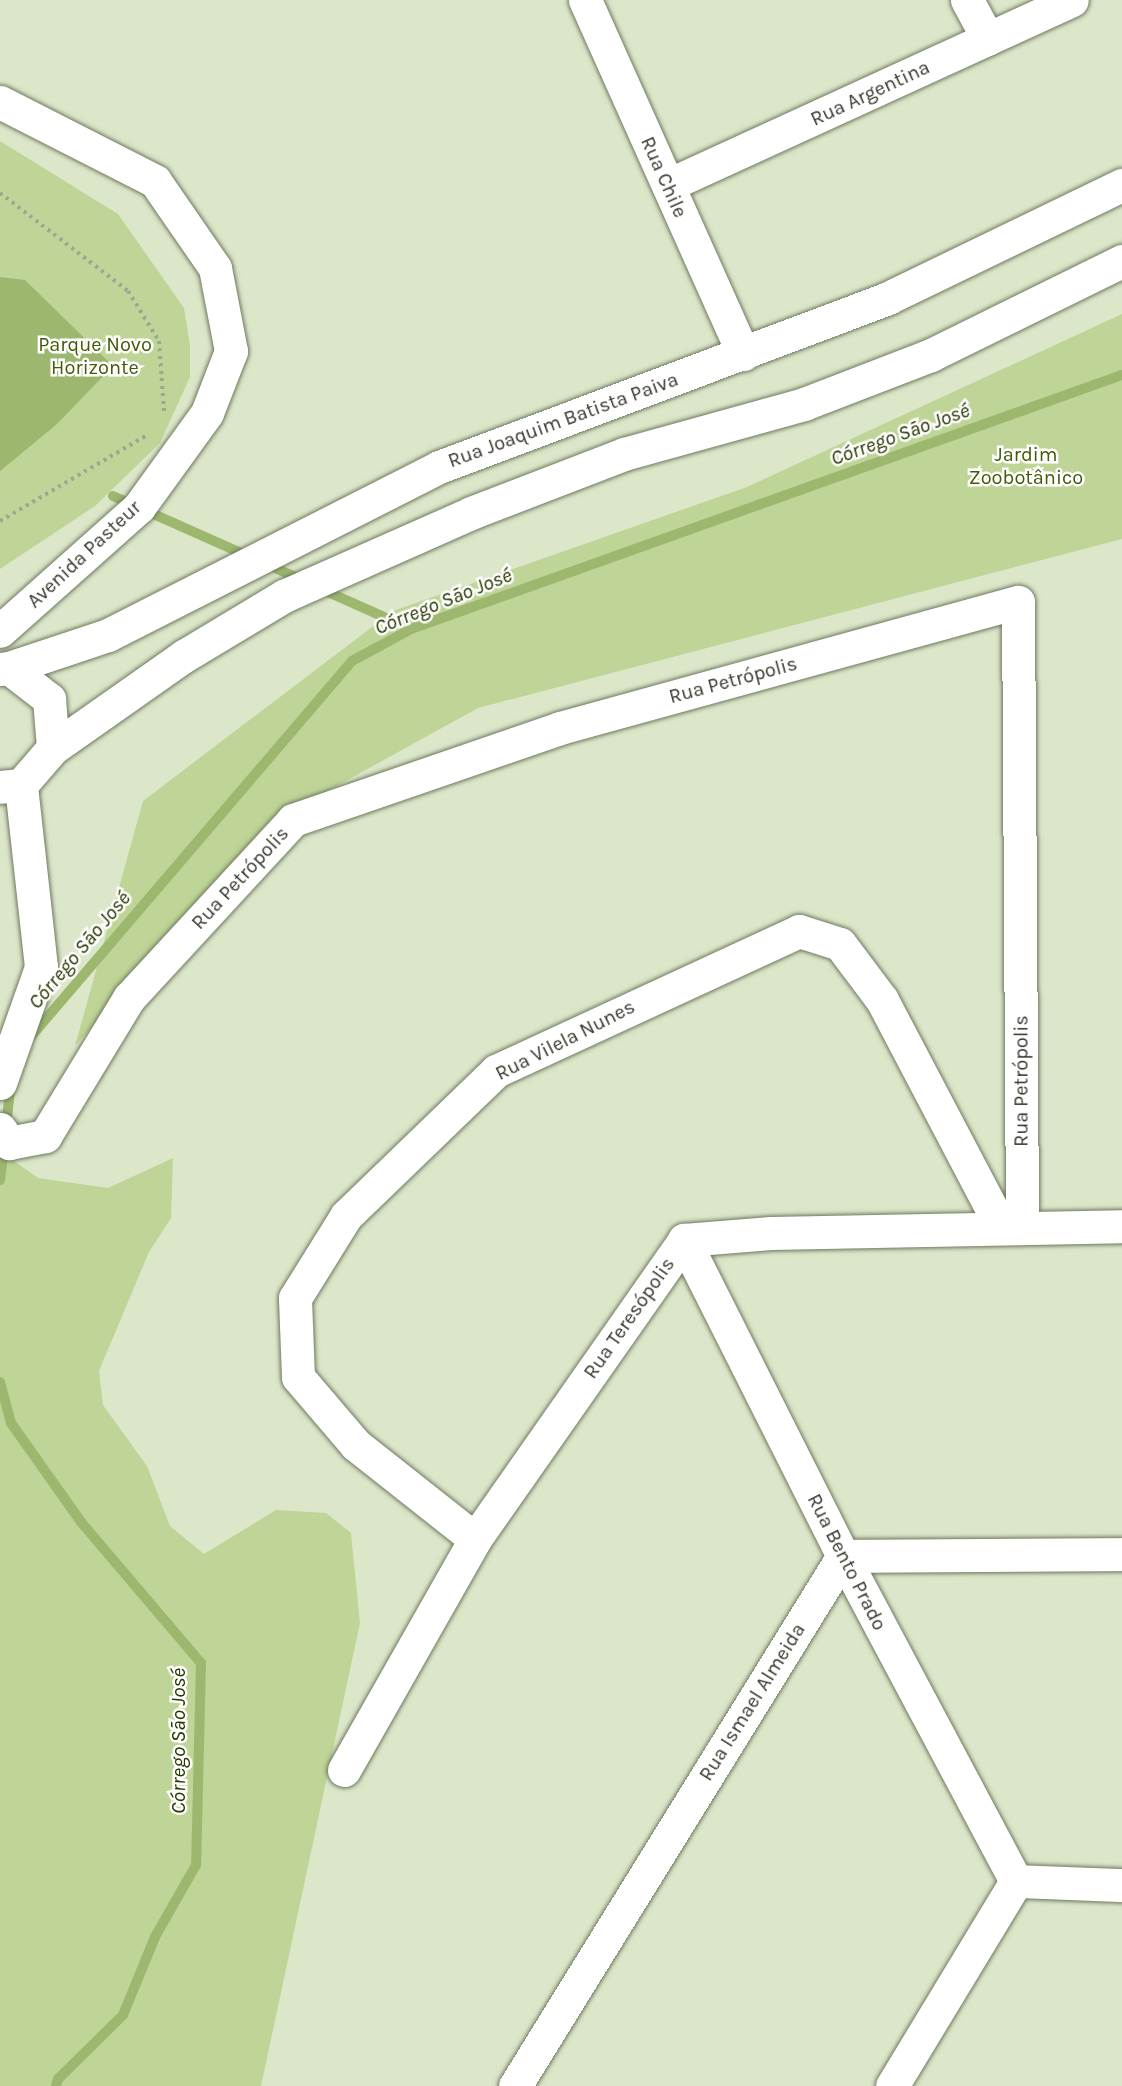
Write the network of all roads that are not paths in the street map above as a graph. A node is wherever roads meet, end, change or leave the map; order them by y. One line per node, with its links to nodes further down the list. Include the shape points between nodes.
1 (585, 0): 6 (street, Rua Chile)
2 (967, 0): 4 (street)
3 (1072, 0): 4 (street, Rua Argentina)
4 (988, 39): 6 (street, Rua Argentina)
5 (0, 102): 10 (street, Avenida Pasteur, via 155,181 215,268 231,351 207,413 139,507)
6 (668, 185): 9 (street, Rua Chile)
7 (1122, 185): 9 (street, Rua Joaquim Batista Paiva, via 888,298)
8 (1122, 261): 12 (street, via 931,356 804,404 624,454 471,513 284,596 184,656)
9 (743, 354): 11 (street, Rua Joaquim Batista Paiva, via 439,467 108,635)
10 (0, 631)
11 (5, 668): 12 (street, Rua Joaquim Batista Paiva, via 49,699)
12 (53, 748): 13 (street)
13 (11, 786): 14 (street, via 41,967)
14 (0, 1083)
15 (0, 1129): 16 (street, Rua Petrópolis, via 9,1143 45,1137 129,998 293,820 560,728 1018,602)
16 (1012, 1226): 17 (street, Rua Teresópolis); 18 (street, Rua Teresópolis, via 771,1233); 19 (street, Rua Vilela Nunes, via 882,1000 840,944 799,931 496,1071 346,1216 295,1298 298,1377 356,1445)
17 (1122, 1226)
18 (684, 1240): 19 (street, Rua Teresópolis); 21 (street, Rua Bento Prado)
19 (475, 1539): 22 (street, Rua Teresópolis)
20 (1122, 1554): 21 (street)
21 (843, 1556): 23 (street, Rua Bento Prado); 25 (street, Rua Ismael Almeida)
22 (344, 1770)
23 (1016, 1881): 24 (street); 26 (street)
24 (1122, 1885)
25 (515, 2086)
26 (892, 2086)

